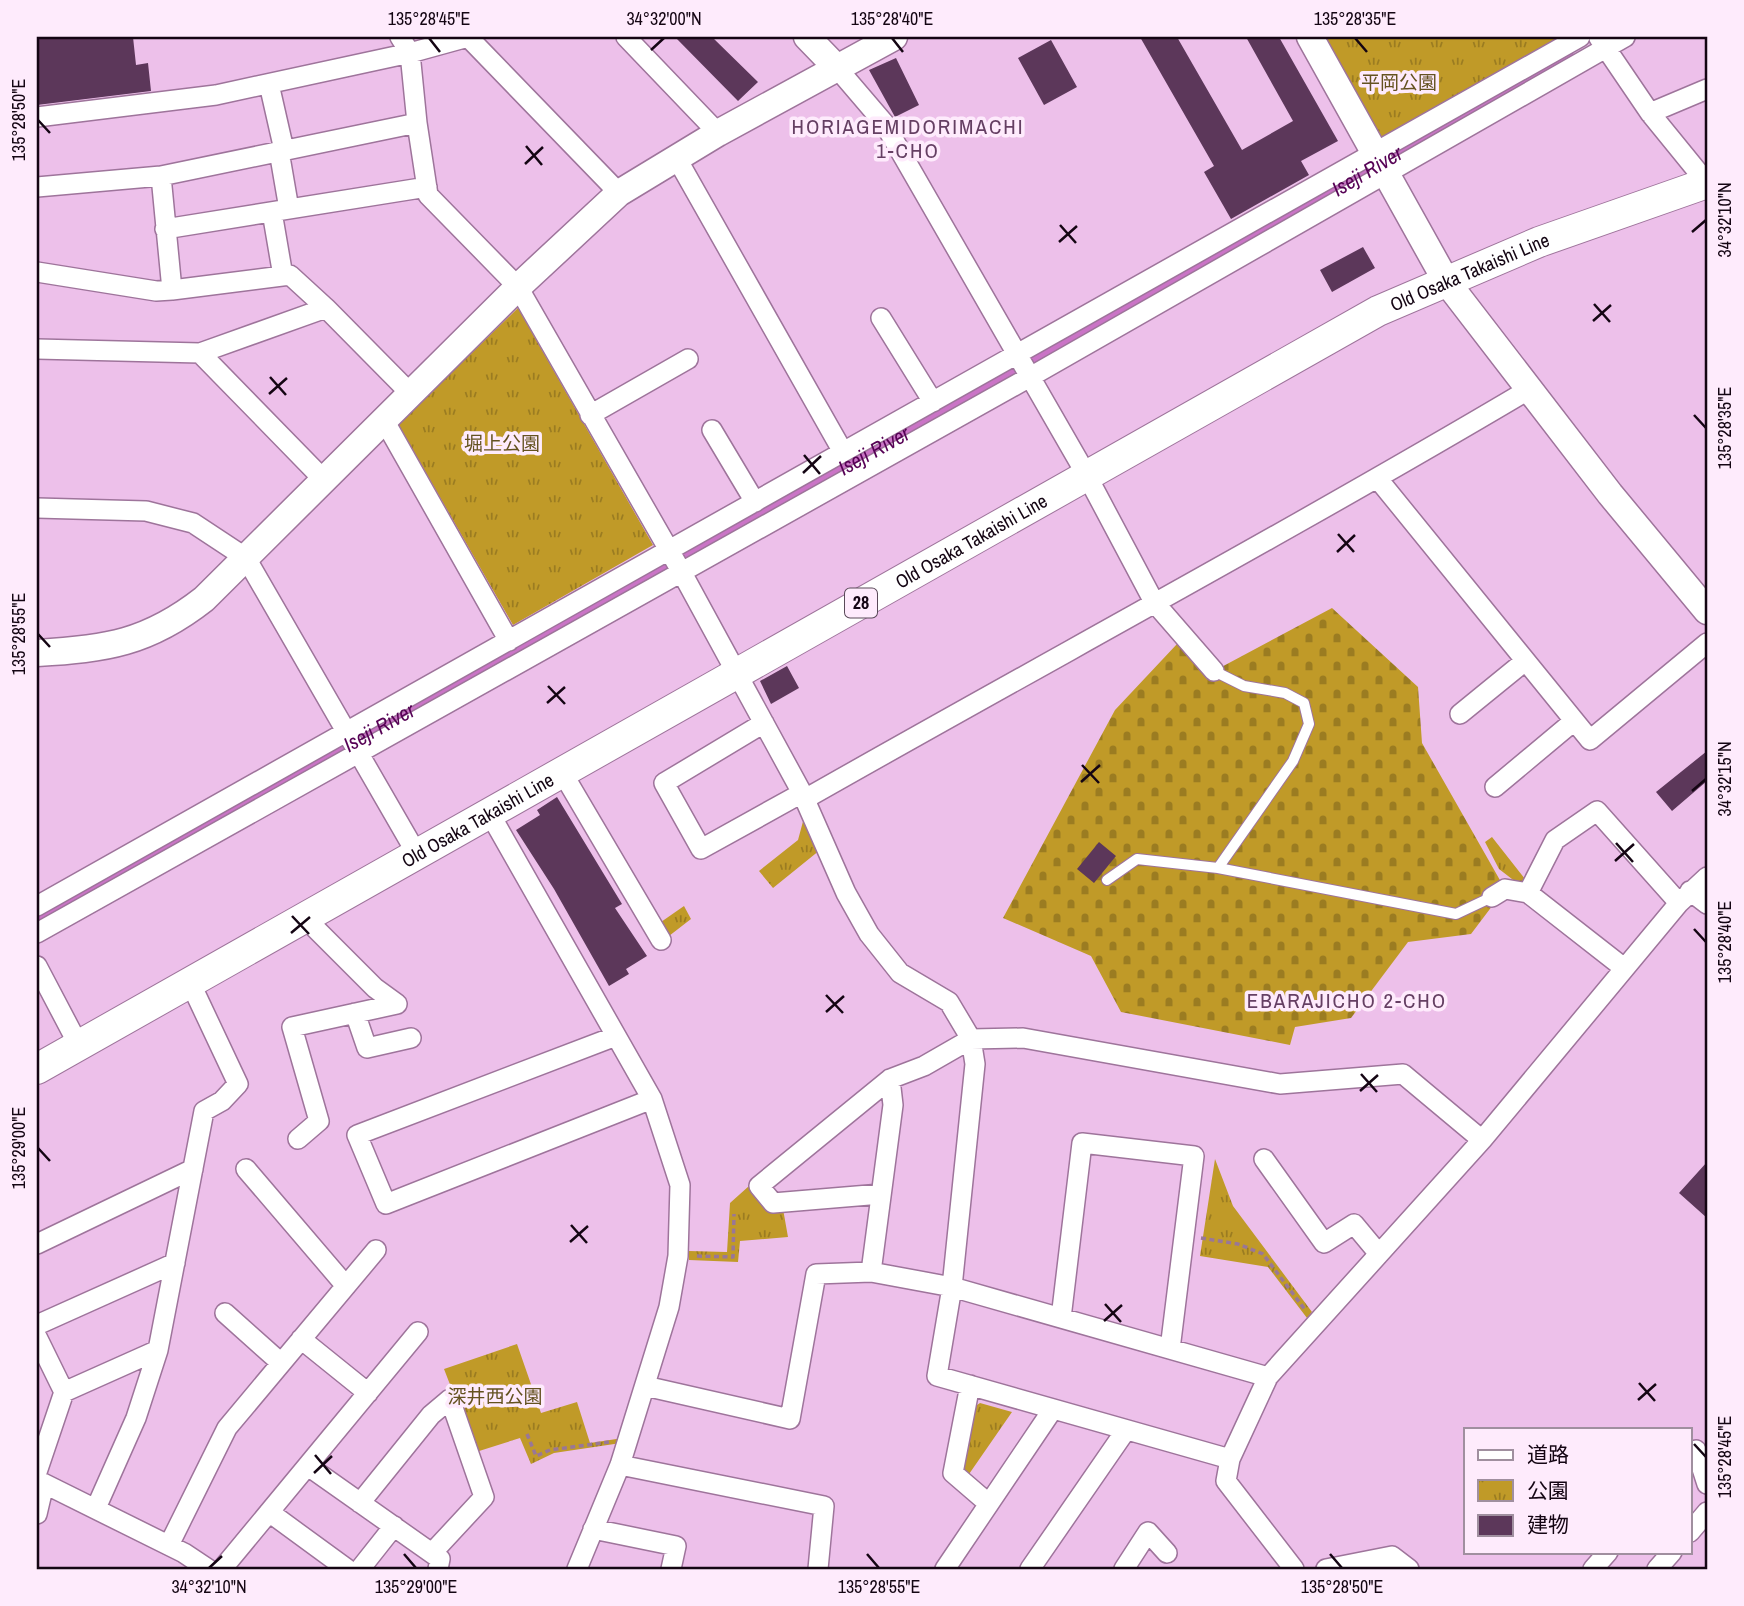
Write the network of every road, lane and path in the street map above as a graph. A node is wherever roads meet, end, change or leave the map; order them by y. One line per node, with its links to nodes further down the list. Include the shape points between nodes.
1 (468, 37): 9 (street); 24 (street)
2 (626, 37): 16 (street)
3 (807, 37): 10 (street)
4 (894, 37): 10 (street)
5 (1310, 37): 19 (street)
6 (1580, 37): 19 (street)
7 (1625, 37): 8 (street)
8 (1603, 43): 13 (street); 19 (street)
9 (405, 45): 11 (street); 15 (street)
10 (836, 68): 16 (street); 37 (street, via 884,123)
11 (269, 84): 14 (street); 17 (street)
12 (1707, 89): 13 (street)
13 (1650, 113): 21 (street)
14 (37, 117)
15 (417, 123): 17 (street); 23 (street)
16 (718, 133): 18 (street)
17 (281, 151): 20 (street); 25 (street)
18 (676, 157): 24 (street); 44 (street)
19 (1381, 163): 29 (street); 37 (street)
20 (161, 176): 22 (street); 26 (street)
21 (1707, 183): 29 (main road, Old Osaka Takaishi Line / 28, via 1539,242)
22 (37, 187)
23 (427, 187): 25 (street); 30 (street, via 428,195)
24 (619, 193): 30 (street)
25 (281, 211): 26 (street); 28 (street)
26 (165, 229): 31 (street)
27 (37, 272): 31 (street)
28 (283, 276): 31 (street); 32 (street, via 290,275)
29 (1446, 281): 38 (street); 45 (main road, Old Osaka Takaishi Line / 28, via 1378,311)
30 (518, 287): 39 (street); 41 (street)
31 (172, 290)
32 (326, 307): 35 (street); 39 (street)
33 (881, 318): 40 (street)
34 (37, 349): 35 (street)
35 (200, 353): 46 (street)
36 (688, 359): 41 (street)
37 (1023, 366): 40 (street); 45 (street); 52 (street)
38 (1528, 390): 47 (street); 54 (street)
39 (411, 394): 42 (street)
40 (933, 402): 44 (street)
41 (590, 415): 50 (street)
42 (384, 420): 46 (street); 55 (street)
43 (712, 430): 48 (street)
44 (843, 452): 48 (street)
45 (1086, 474): 53 (street); 60 (main road, Old Osaka Takaishi Line / 28)
46 (323, 479): 51 (street)
47 (1378, 479): 53 (street); 58 (street)
48 (755, 502): 50 (street)
49 (37, 508): 51 (street, via 170,517 193,523)
50 (669, 552): 52 (street); 55 (street)
51 (246, 558): 57 (street, via 204,599 153,633 99,649); 64 (street)
52 (680, 571): 60 (street); 64 (street)
53 (1154, 601): 59 (street); 67 (street)
54 (1707, 611)
55 (509, 641): 64 (street)
56 (1707, 643): 62 (street, via 1590,740)
57 (37, 653)
58 (1525, 661): 61 (street); 62 (street)
59 (1214, 671): 70 (lane, via 1244,686 1285,693 1304,703 1309,724 1293,761)
60 (737, 674): 63 (street); 65 (main road, Old Osaka Takaishi Line / 28)
61 (1460, 714)
62 (1574, 721): 66 (street)
63 (764, 723): 67 (street); 67 (street, via 664,783 701,849)
64 (353, 742): 69 (street); 77 (street); 79 (street)
65 (562, 772): 68 (main road, Old Osaka Takaishi Line / 28); 80 (street)
66 (1495, 787)
67 (804, 796): 87 (street, via 869,934 900,973 949,1002)
68 (489, 814): 69 (main road, Old Osaka Takaishi Line / 28); 85 (street)
69 (418, 856): 78 (main road, Old Osaka Takaishi Line / 28)
70 (1219, 868): 72 (lane, via 1137,859); 74 (lane, via 1456,914)
71 (1707, 877): 75 (street)
72 (1107, 880)
73 (1528, 893): 74 (street, via 1505,889); 75 (street, via 1555,840 1597,811); 82 (street)
74 (1492, 897)
75 (1685, 897): 76 (street); 82 (street)
76 (1707, 904)
77 (37, 906)
78 (303, 917): 83 (main road, Old Osaka Takaishi Line / 28); 84 (street, via 397,1004)
79 (37, 933)
80 (662, 940)
81 (37, 966): 88 (street)
82 (1624, 968): 93 (street)
83 (189, 980): 88 (main road, Old Osaka Takaishi Line / 28); 95 (street, via 238,1084 204,1111)
84 (355, 1013): 86 (street, via 367,1048); 92 (street, via 292,1027 319,1121)
85 (615, 1035): 91 (street); 91 (street, via 357,1135 386,1204)
86 (411, 1038)
87 (971, 1039): 90 (street); 93 (street, via 1023,1038 1280,1084 1402,1074); 107 (street, via 975,1064)
88 (78, 1044): 89 (main road, Old Osaka Takaishi Line / 28)
89 (37, 1069)
90 (890, 1079): 97 (street, via 893,1105); 97 (street, via 759,1186 774,1203)
91 (652, 1099): 103 (street, via 680,1185)
92 (298, 1139)
93 (1482, 1140): 102 (street)
94 (1264, 1159): 102 (street, via 1324,1242 1354,1224)
95 (193, 1168): 100 (street); 104 (street)
96 (246, 1169): 106 (street)
97 (881, 1194): 105 (street)
98 (734, 1214): 103 (path, via 733,1257)
99 (1217, 1241): 110 (path, via 1263,1254)
100 (37, 1244)
101 (376, 1250): 106 (street)
102 (1379, 1254): 110 (street)
103 (678, 1256): 120 (street, via 669,1307)
104 (175, 1263): 111 (street); 116 (street)
105 (871, 1272): 107 (street); 120 (street, via 816,1274 790,1419)
106 (346, 1286): 114 (street)
107 (952, 1287): 109 (street); 119 (street, via 937,1376)
108 (225, 1313): 117 (street)
109 (1061, 1318): 115 (street); 115 (street, via 1082,1143 1194,1156)
110 (1316, 1323): 118 (street)
111 (37, 1325)
112 (418, 1332): 122 (street)
113 (37, 1337): 121 (street)
114 (301, 1339): 117 (street); 122 (street)
115 (1170, 1349): 118 (street)
116 (158, 1350): 121 (street); 135 (street, via 136,1418)
117 (281, 1363): 142 (street, via 227,1428)
118 (1268, 1377): 128 (street)
119 (970, 1385): 123 (street); 134 (street, via 953,1473)
120 (645, 1386): 126 (street)
121 (64, 1392): 131 (street)
122 (368, 1393): 130 (street)
123 (1053, 1409): 124 (street); 134 (street)
124 (1126, 1430): 128 (street); 156 (street)
125 (527, 1434): 126 (path, via 536,1456)
126 (628, 1439): 129 (street)
127 (1698, 1448): 132 (street)
128 (1230, 1459): 158 (street, via 1226,1481)
129 (620, 1465): 140 (street); 154 (street, via 824,1506)
130 (307, 1466): 133 (street); 136 (street)
131 (39, 1479): 135 (street); 138 (street)
132 (1707, 1484)
133 (360, 1503): 139 (street); 146 (street, via 431,1415 450,1399 484,1497)
134 (989, 1504): 155 (street)
135 (96, 1508): 142 (street)
136 (269, 1512): 149 (street); 150 (street)
137 (1707, 1512): 141 (street)
138 (37, 1514)
139 (394, 1527): 146 (street); 151 (street)
140 (593, 1530): 152 (street); 153 (street, via 676,1546)
141 (1692, 1530)
142 (169, 1545): 148 (street)
143 (1167, 1553): 157 (street, via 1148,1532)
144 (1606, 1554): 161 (street)
145 (1670, 1554): 162 (street)
146 (435, 1561)
147 (1352, 1567): 159 (street); 160 (street, via 1392,1556)
148 (208, 1569)
149 (222, 1569)
150 (346, 1569)
151 (360, 1569)
152 (577, 1569)
153 (671, 1569)
154 (818, 1569)
155 (945, 1569)
156 (1030, 1569)
157 (1124, 1569)
158 (1294, 1569)
159 (1326, 1569)
160 (1409, 1569)
161 (1593, 1569)
162 (1657, 1569)

